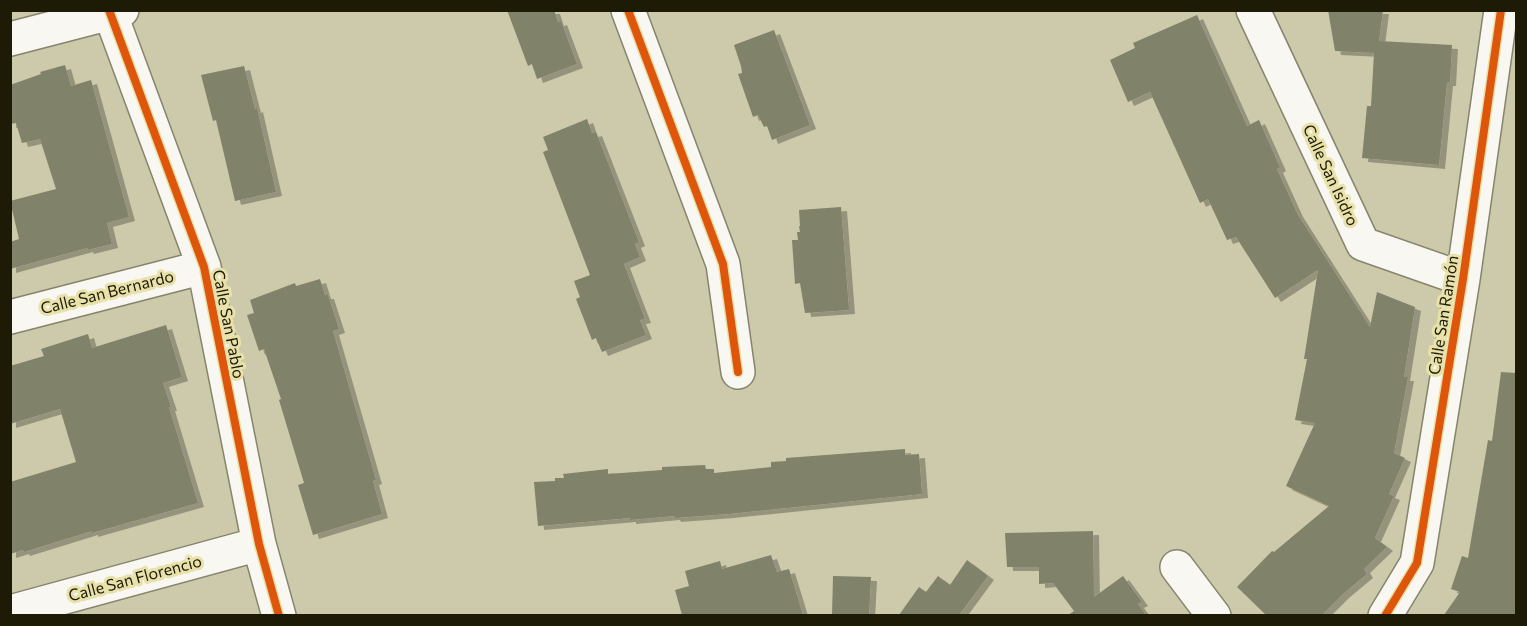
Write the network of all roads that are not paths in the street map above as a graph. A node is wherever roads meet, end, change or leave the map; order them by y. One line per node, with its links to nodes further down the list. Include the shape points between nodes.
1 (628, 10): 9 (street, via 723,264)
2 (1253, 10): 7 (street, Calle San Isidro, via 1363,244)
3 (1501, 10): 7 (street, Calle San Ramón)
4 (114, 11): 5 (street); 6 (street, Calle San Pablo)
5 (10, 39)
6 (204, 267): 8 (street, Calle San Bernardo); 10 (street, Calle San Pablo)
7 (1463, 279): 15 (street, Calle San Ramón, via 1417,562)
8 (10, 317)
9 (738, 372)
10 (259, 544): 12 (street, Calle San Florencio); 13 (street, Calle San Pablo)
11 (1177, 567): 14 (street)
12 (10, 612)
13 (279, 615)
14 (1214, 615)
15 (1385, 615)

